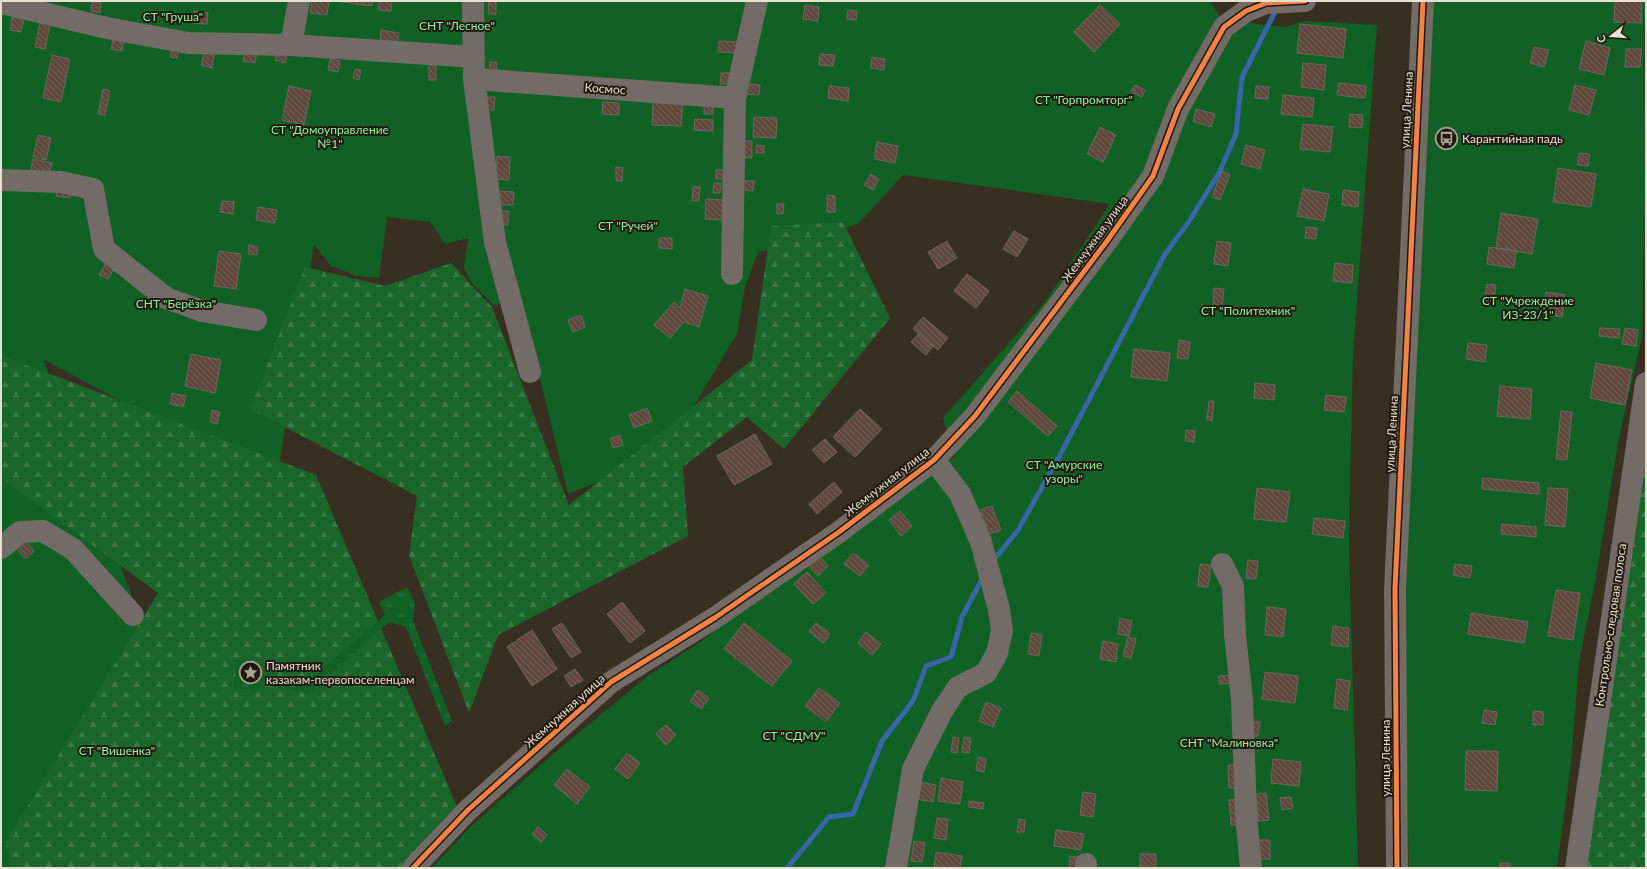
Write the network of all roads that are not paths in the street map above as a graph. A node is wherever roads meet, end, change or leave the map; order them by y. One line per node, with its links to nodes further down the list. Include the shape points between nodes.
1 (299, 1): 7 (street)
2 (473, 1): 8 (street)
3 (757, 1): 10 (street)
4 (1422, 1): 23 (street, улица Ленина, via 1395,589)
5 (1298, 2): 16 (street, Жемчужная улица, via 1266,3 1246,11 1224,27 1178,109 1153,176 975,416)
6 (1, 3): 7 (street, via 107,28 188,43)
7 (291, 45): 8 (street)
8 (474, 56): 9 (street)
9 (474, 79): 10 (street, Космос); 14 (street, via 495,242)
10 (735, 98): 12 (street)
11 (1, 180): 13 (street, via 61,182 93,188 104,249 166,298 202,311)
12 (732, 274)
13 (256, 320)
14 (530, 372)
15 (1646, 383): 24 (street, Контрольно-следовая полоса)
16 (934, 460): 20 (street, Жемчужная улица, via 839,532 716,617 611,682 468,810); 21 (street, via 960,494 981,542 999,609 1002,631 997,653 986,673 958,687 942,711 913,769)
17 (1, 548): 19 (street, via 20,532 43,530 72,549)
18 (1222, 564): 22 (street, via 1233,586)
19 (133, 615)
20 (413, 868)
21 (896, 868)
22 (1251, 868)
23 (1397, 868)
24 (1576, 868)

